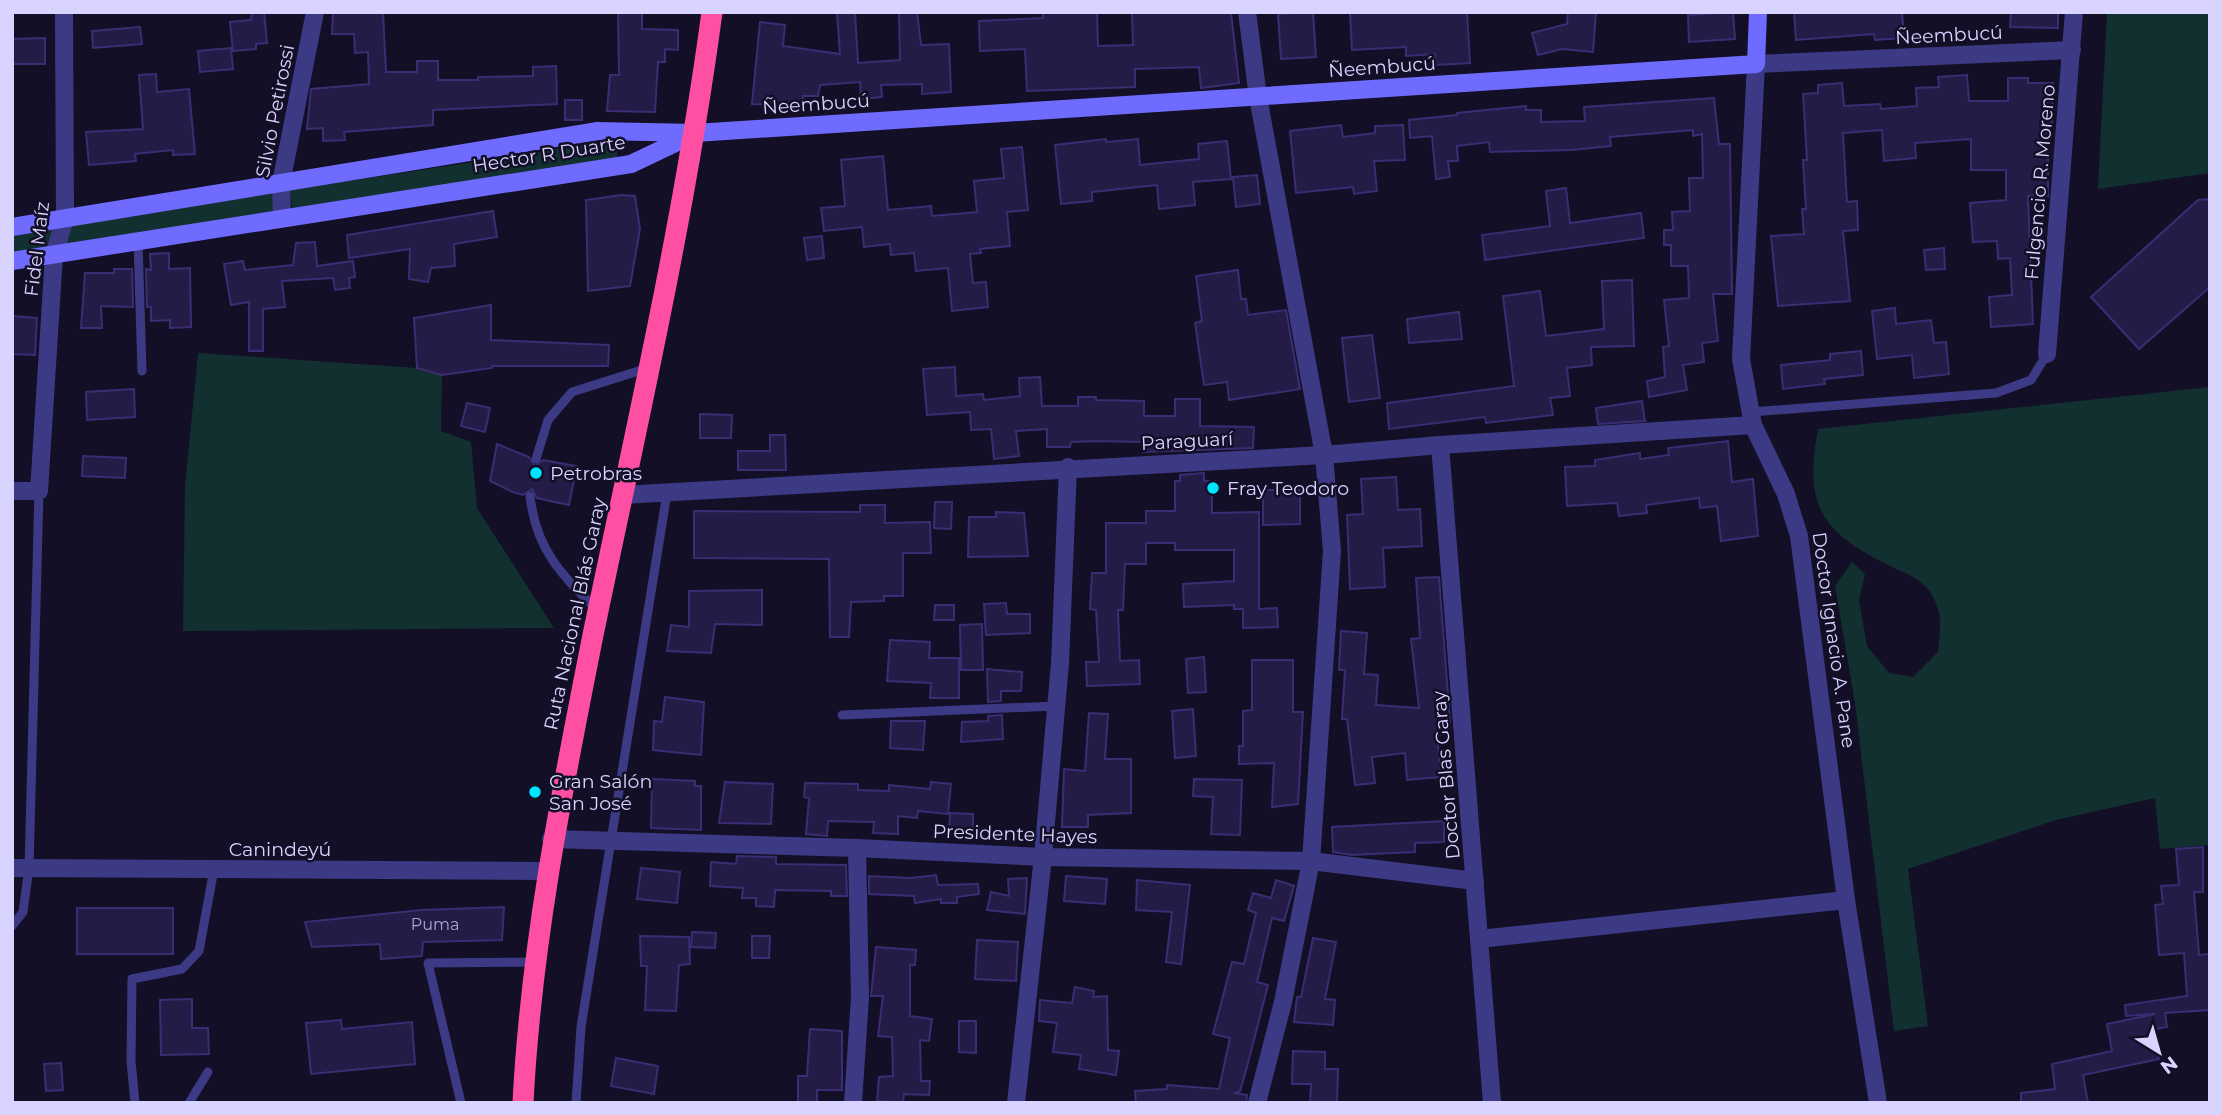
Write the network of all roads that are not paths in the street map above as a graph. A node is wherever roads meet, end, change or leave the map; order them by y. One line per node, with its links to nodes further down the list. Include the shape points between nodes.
1 (64, 12): 13 (street, Fidel Maíz)
2 (315, 12): 11 (street, Silvio Petirossi)
3 (712, 12): 10 (highway, Ruta Nacional Blás Garay)
4 (1247, 12): 9 (street)
5 (1758, 12): 8 (street)
6 (2074, 12): 7 (street, Fulgencio R. Moreno)
7 (2072, 50): 8 (street, Ñeembucú); 18 (street, Fulgencio R. Moreno)
8 (1756, 64): 9 (street, Ñeembucú); 21 (street, Doctor Ignacio A. Pane, via 1741,359)
9 (1258, 96): 10 (street, Ñeembucú); 23 (street)
10 (695, 133): 11 (street, Hector R Duarte, via 598,131); 12 (street, Hector R Duarte, via 631,164); 19 (highway, Ruta Nacional Blás Garay)
11 (281, 183): 12 (street, Silvio Petirossi); 13 (street, Hector R Duarte)
12 (282, 217): 15 (street, Hector R Duarte)
13 (65, 218): 14 (street, Hector R Duarte); 16 (street, Fidel Maíz)
14 (12, 227)
15 (138, 241): 16 (street, Hector R Duarte); 20 (lane)
16 (54, 254): 17 (street, Hector R Duarte); 27 (street, Fidel Maíz)
17 (12, 261)
18 (2046, 354): 21 (lane, via 2031,380 1996,393)
19 (648, 368): 24 (lane, via 572,392 548,420); 29 (highway, Ruta Nacional Blás Garay)
20 (142, 371)
21 (1752, 419): 22 (street, Paraguarí); 43 (street, Doctor Ignacio A. Pane, via 1786,494 1799,536)
22 (1440, 444): 23 (street, Paraguarí); 42 (street, Doctor Blas Garay)
23 (1324, 455): 25 (street, Paraguarí); 38 (street, via 1332,551)
24 (536, 459)
25 (1068, 467): 28 (street, Paraguarí); 32 (street)
26 (12, 491): 27 (street)
27 (39, 491): 39 (lane)
28 (667, 493): 29 (street, Paraguarí); 35 (lane)
29 (622, 495): 31 (highway, Ruta Nacional Blás Garay)
30 (530, 496): 31 (lane, via 533,526 559,572)
31 (598, 611): 34 (highway, Ruta Nacional Blás Garay)
32 (1056, 706): 33 (lane); 37 (street)
33 (842, 715)
34 (551, 839): 35 (street, Presidente Hayes); 41 (highway, Ruta Nacional Blás Garay)
35 (609, 841): 36 (street, Presidente Hayes); 52 (lane, via 581,1027)
36 (857, 848): 37 (street, Presidente Hayes); 53 (street, via 860,997)
37 (1043, 857): 38 (street, Presidente Hayes); 54 (street)
38 (1311, 861): 42 (street, Presidente Hayes); 55 (street)
39 (21, 868): 40 (street, Canindeyú); 44 (lane, via 23,912)
40 (214, 869): 41 (street, Canindeyú); 48 (lane, via 200,951 182,969 132,979)
41 (547, 871): 46 (highway, Ruta Nacional Blás Garay)
42 (1475, 881): 45 (street, Doctor Blas Garay)
43 (1846, 900): 45 (street); 57 (street, Doctor Ignacio A. Pane)
44 (12, 926)
45 (1479, 939): 56 (street, Doctor Blas Garay)
46 (535, 962): 50 (lane, via 428,963); 51 (highway, Ruta Nacional Blás Garay)
47 (208, 1072): 49 (lane)
48 (135, 1103)
49 (189, 1103)
50 (461, 1103)
51 (523, 1103)
52 (576, 1103)
53 (853, 1103)
54 (1016, 1103)
55 (1257, 1103)
56 (1492, 1103)
57 (1878, 1103)

